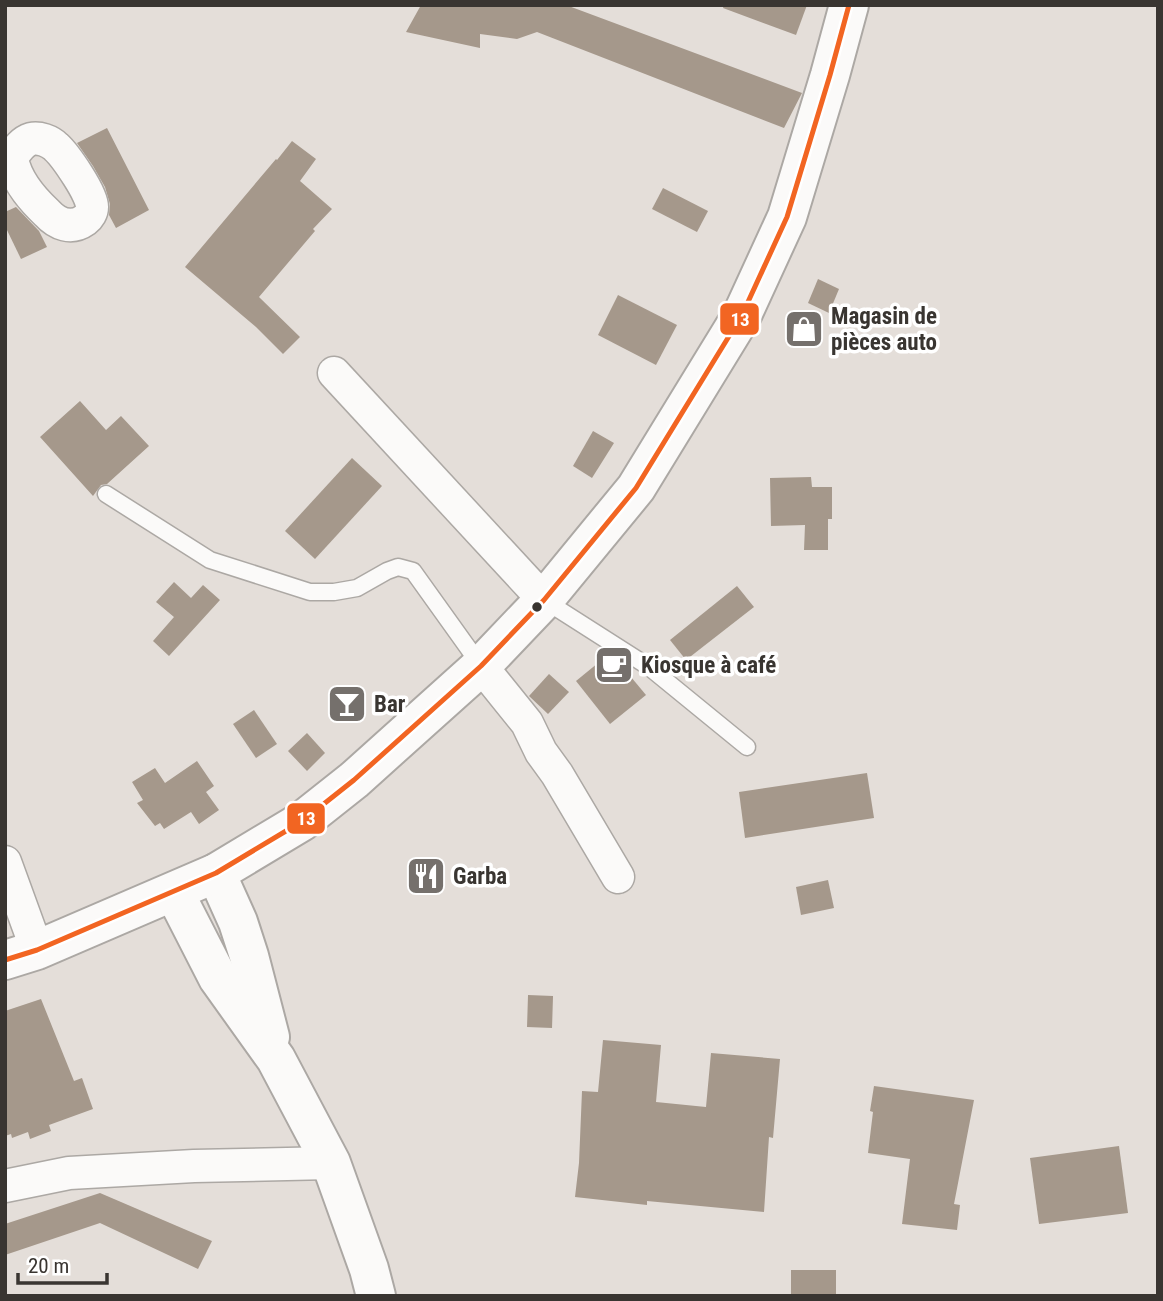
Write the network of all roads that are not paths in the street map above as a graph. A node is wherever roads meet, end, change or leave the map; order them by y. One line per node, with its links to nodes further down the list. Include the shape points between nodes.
1 (849, 5): 4 (main road, via 787,217 742,315 636,488)
2 (334, 373): 4 (street)
3 (106, 494): 5 (lane, via 210,560 310,592 356,588 398,567 413,571)
4 (544, 600): 5 (main road); 6 (lane, via 649,667)
5 (481, 666): 8 (main road, via 301,822); 9 (street, via 527,723)
6 (747, 747)
7 (5, 862): 11 (street)
8 (216, 873): 10 (main road); 12 (main road, via 238,922)
9 (618, 877)
10 (174, 892): 11 (main road); 12 (main road, via 218,978)
11 (21, 955)
12 (276, 1059): 13 (main road)
13 (331, 1163): 14 (street, via 69,1172); 15 (main road)
14 (5, 1186)
15 (376, 1296)

